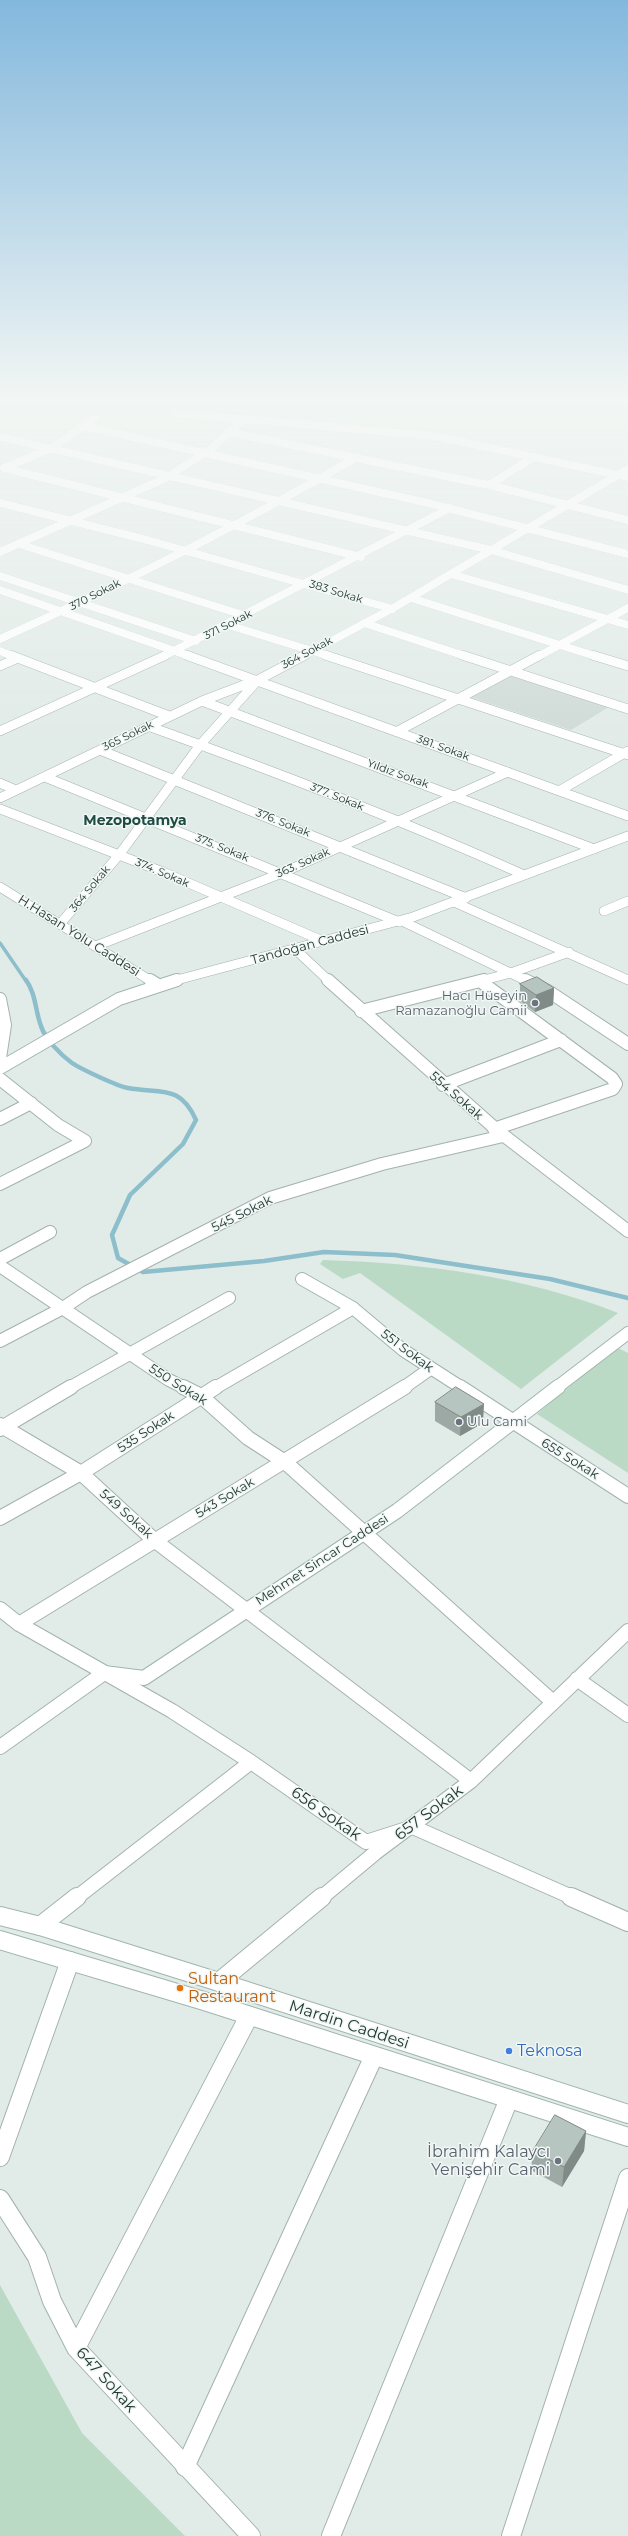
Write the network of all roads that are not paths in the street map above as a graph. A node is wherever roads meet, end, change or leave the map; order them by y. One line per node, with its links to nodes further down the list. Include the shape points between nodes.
1 (42, 514): 11 (street, 383 Sokak)
2 (88, 514): 11 (street)
3 (190, 514): 12 (street)
4 (259, 514): 12 (street, 370 Sokak)
5 (335, 514): 14 (street)
6 (439, 514): 14 (street, 371 Sokak)
7 (477, 514): 13 (street)
8 (553, 514): 13 (street, 364 Sokak)
9 (608, 514): 10 (street)
10 (628, 520)
11 (70, 522): 15 (street); 16 (street, 383 Sokak)
12 (236, 526): 16 (street, 370 Sokak); 20 (street)
13 (531, 527): 17 (street, 364 Sokak); 19 (street)
14 (409, 532): 17 (street); 20 (street, 371 Sokak)
15 (19, 544): 18 (street); 23 (street)
16 (185, 550): 23 (street, 370 Sokak); 24 (street, 383 Sokak)
17 (491, 550): 21 (street, 364 Sokak); 26 (street)
18 (0, 552)
19 (628, 554)
20 (361, 557): 24 (street, 371 Sokak)
21 (451, 574): 27 (street, 364 Sokak); 33 (street)
22 (0, 576): 28 (street)
23 (126, 579): 28 (street, 370 Sokak); 32 (street)
24 (308, 584): 30 (street, 383 Sokak); 32 (street, 371 Sokak)
25 (0, 590): 31 (street, 381. Sokak)
26 (628, 590)
27 (411, 598): 30 (street, 364 Sokak); 39 (street)
28 (81, 603): 31 (street, 370 Sokak); 38 (street)
29 (628, 608): 33 (street)
30 (393, 609): 34 (street, 364 Sokak)
31 (62, 612): 37 (street, 370 Sokak); 42 (street, 381. Sokak)
32 (246, 616): 35 (street, 371 Sokak)
33 (608, 619): 36 (street); 39 (street)
34 (364, 623): 40 (street, 364 Sokak); 46 (street)
35 (228, 625): 38 (street, 371 Sokak); 40 (street, via 291,647)
36 (628, 625)
37 (0, 640)
38 (196, 641): 42 (street, 371 Sokak)
39 (561, 645): 45 (street); 46 (street)
40 (312, 650): 47 (street, 364 Sokak); 49 (street)
41 (0, 651): 43 (street)
42 (176, 651): 47 (street, 381. Sokak); 48 (street, 371 Sokak)
43 (18, 658): 44 (street); 48 (street)
44 (0, 666)
45 (628, 666)
46 (510, 670): 49 (street); 51 (street)
47 (258, 680): 50 (street, 365 Sokak); 52 (street, 364 Sokak); 56 (street, 381. Sokak)
48 (94, 688): 53 (street); 55 (street, 371 Sokak)
49 (459, 698): 56 (street); 59 (street)
50 (202, 701): 52 (street, Yıldız Sokak); 53 (street, 365 Sokak)
51 (628, 709)
52 (231, 712): 57 (street, 364 Sokak); 66 (street, Yıldız Sokak)
53 (169, 716): 54 (street, 365 Sokak)
54 (148, 726): 57 (street, 377. Sokak); 58 (street, 365 Sokak)
55 (0, 731)
56 (398, 731): 60 (street, 381. Sokak)
57 (200, 745): 62 (street, 364 Sokak); 71 (street, 377. Sokak, via 285,775)
58 (100, 750): 61 (street, 365 Sokak); 62 (street, 376. Sokak)
59 (627, 753): 65 (street)
60 (508, 772): 65 (street, 381. Sokak); 66 (street, 363. Sokak)
61 (45, 777): 64 (street, 365 Sokak); 70 (street, 375. Sokak)
62 (174, 779): 70 (street, 364 Sokak); 73 (street, 376. Sokak)
63 (0, 783): 64 (street)
64 (16, 790): 67 (street, 365 Sokak)
65 (559, 791): 69 (street, 381. Sokak)
66 (457, 796): 71 (street, 363. Sokak); 74 (street, Yıldız Sokak)
67 (0, 798)
68 (0, 809): 75 (street, 374. Sokak)
69 (628, 816)
70 (145, 817): 75 (street, 364 Sokak); 76 (street, 375. Sokak)
71 (398, 821): 73 (street, 363. Sokak); 77 (street, 377. Sokak, via 448,840)
72 (628, 836): 74 (street, Tandoğan Caddesi)
73 (340, 846): 76 (street, 363. Sokak); 80 (street, 376. Sokak)
74 (594, 849): 77 (street, Tandoğan Caddesi)
75 (119, 855): 79 (street, 374. Sokak); 85 (street, 364 Sokak)
76 (282, 872): 79 (street, 363. Sokak); 84 (street, 375. Sokak)
77 (522, 874): 80 (street, Tandoğan Caddesi)
78 (0, 887): 85 (street, H.Hasan Yolu Caddesi)
79 (223, 898): 86 (street, 374. Sokak); 87 (street, 363. Sokak)
80 (466, 898): 82 (street, Tandoğan Caddesi)
81 (628, 901): 83 (street)
82 (454, 902): 84 (street, Tandoğan Caddesi); 89 (street)
83 (604, 911)
84 (401, 921): 86 (street, Tandoğan Caddesi); 90 (street, 375. Sokak)
85 (60, 924): 87 (street, H.Hasan Yolu Caddesi)
86 (322, 941): 88 (street, Tandoğan Caddesi)
87 (96, 946): 93 (street, H.Hasan Yolu Caddesi)
88 (295, 949): 93 (street, Tandoğan Caddesi); 95 (street, 554 Sokak)
89 (568, 952): 90 (street); 91 (street)
90 (510, 973): 92 (street); 97 (street, 375. Sokak, via 548,991)
91 (628, 980)
92 (480, 981): 95 (street); 96 (street)
93 (158, 985): 98 (street, Tandoğan Caddesi, via 119,999)
94 (0, 999): 98 (street, via 4,1025 0,1058)
95 (361, 1011): 100 (street, 554 Sokak)
96 (560, 1040): 100 (street); 103 (street, 545 Sokak, via 612,1078 616,1084 612,1089)
97 (628, 1044)
98 (2, 1067)
99 (0, 1079): 101 (street)
100 (444, 1085): 103 (street, 554 Sokak)
101 (31, 1103): 102 (street); 104 (street, via 58,1125 85,1141)
102 (0, 1118)
103 (498, 1132): 105 (street, 554 Sokak); 111 (street, 545 Sokak, via 270,1198 87,1292)
104 (0, 1184)
105 (628, 1230)
106 (50, 1232): 107 (street)
107 (0, 1259)
108 (0, 1266): 111 (street, 550 Sokak)
109 (302, 1279): 112 (street, 551 Sokak)
110 (229, 1298): 115 (street)
111 (63, 1308): 114 (street, 545 Sokak); 115 (street, 550 Sokak)
112 (353, 1308): 116 (street, 551 Sokak, via 403,1350); 117 (street, 535 Sokak)
113 (628, 1333): 118 (street, Mehmet Sincar Caddesi)
114 (0, 1341)
115 (129, 1353): 117 (street, 550 Sokak, via 169,1380); 119 (street)
116 (430, 1368): 118 (street, 551 Sokak); 120 (street, 543 Sokak, via 413,1382)
117 (201, 1396): 120 (street, 550 Sokak, via 248,1438); 121 (street, 535 Sokak)
118 (512, 1423): 122 (street, 655 Sokak); 124 (street, Mehmet Sincar Caddesi, via 397,1512)
119 (1, 1427): 121 (street, 549 Sokak)
120 (285, 1462): 124 (street, 550 Sokak); 125 (street, 543 Sokak)
121 (81, 1473): 123 (street, 535 Sokak); 125 (street, 549 Sokak)
122 (628, 1496)
123 (0, 1518)
124 (364, 1533): 127 (street, Mehmet Sincar Caddesi); 132 (street, 550 Sokak)
125 (154, 1540): 127 (street, 549 Sokak); 128 (street, 543 Sokak)
126 (0, 1609): 128 (street, 656 Sokak)
127 (246, 1610): 130 (street, Mehmet Sincar Caddesi, via 144,1678); 136 (street, 549 Sokak)
128 (19, 1624): 130 (street, 656 Sokak)
129 (628, 1631): 131 (street, 657 Sokak)
130 (104, 1673): 134 (street); 135 (street, 656 Sokak)
131 (577, 1678): 132 (street, 657 Sokak); 133 (street)
132 (553, 1702): 136 (street, 657 Sokak)
133 (628, 1715)
134 (0, 1747)
135 (251, 1762): 137 (street, 656 Sokak, via 366,1842); 140 (street)
136 (470, 1781): 137 (street, 657 Sokak)
137 (413, 1826): 139 (street); 143 (street, 657 Sokak, via 376,1853)
138 (0, 1916): 140 (street, Mardin Caddesi)
139 (628, 1922)
140 (40, 1926): 143 (street, Mardin Caddesi)
141 (0, 1940): 142 (street, Mardin Caddesi)
142 (70, 1961): 144 (street, Mardin Caddesi); 149 (street)
143 (219, 1982): 147 (street, Mardin Caddesi)
144 (249, 2016): 145 (street, Mardin Caddesi); 152 (street)
145 (374, 2056): 146 (street, Mardin Caddesi); 153 (street)
146 (508, 2099): 148 (street, Mardin Caddesi); 155 (street)
147 (628, 2114)
148 (628, 2137)
149 (0, 2157)
150 (628, 2178): 156 (street)
151 (0, 2199): 152 (street, 647 Sokak, via 37,2257 52,2301)
152 (76, 2348): 153 (street, 647 Sokak)
153 (186, 2467): 154 (street, 647 Sokak)
154 (251, 2536)
155 (330, 2536)
156 (511, 2536)

